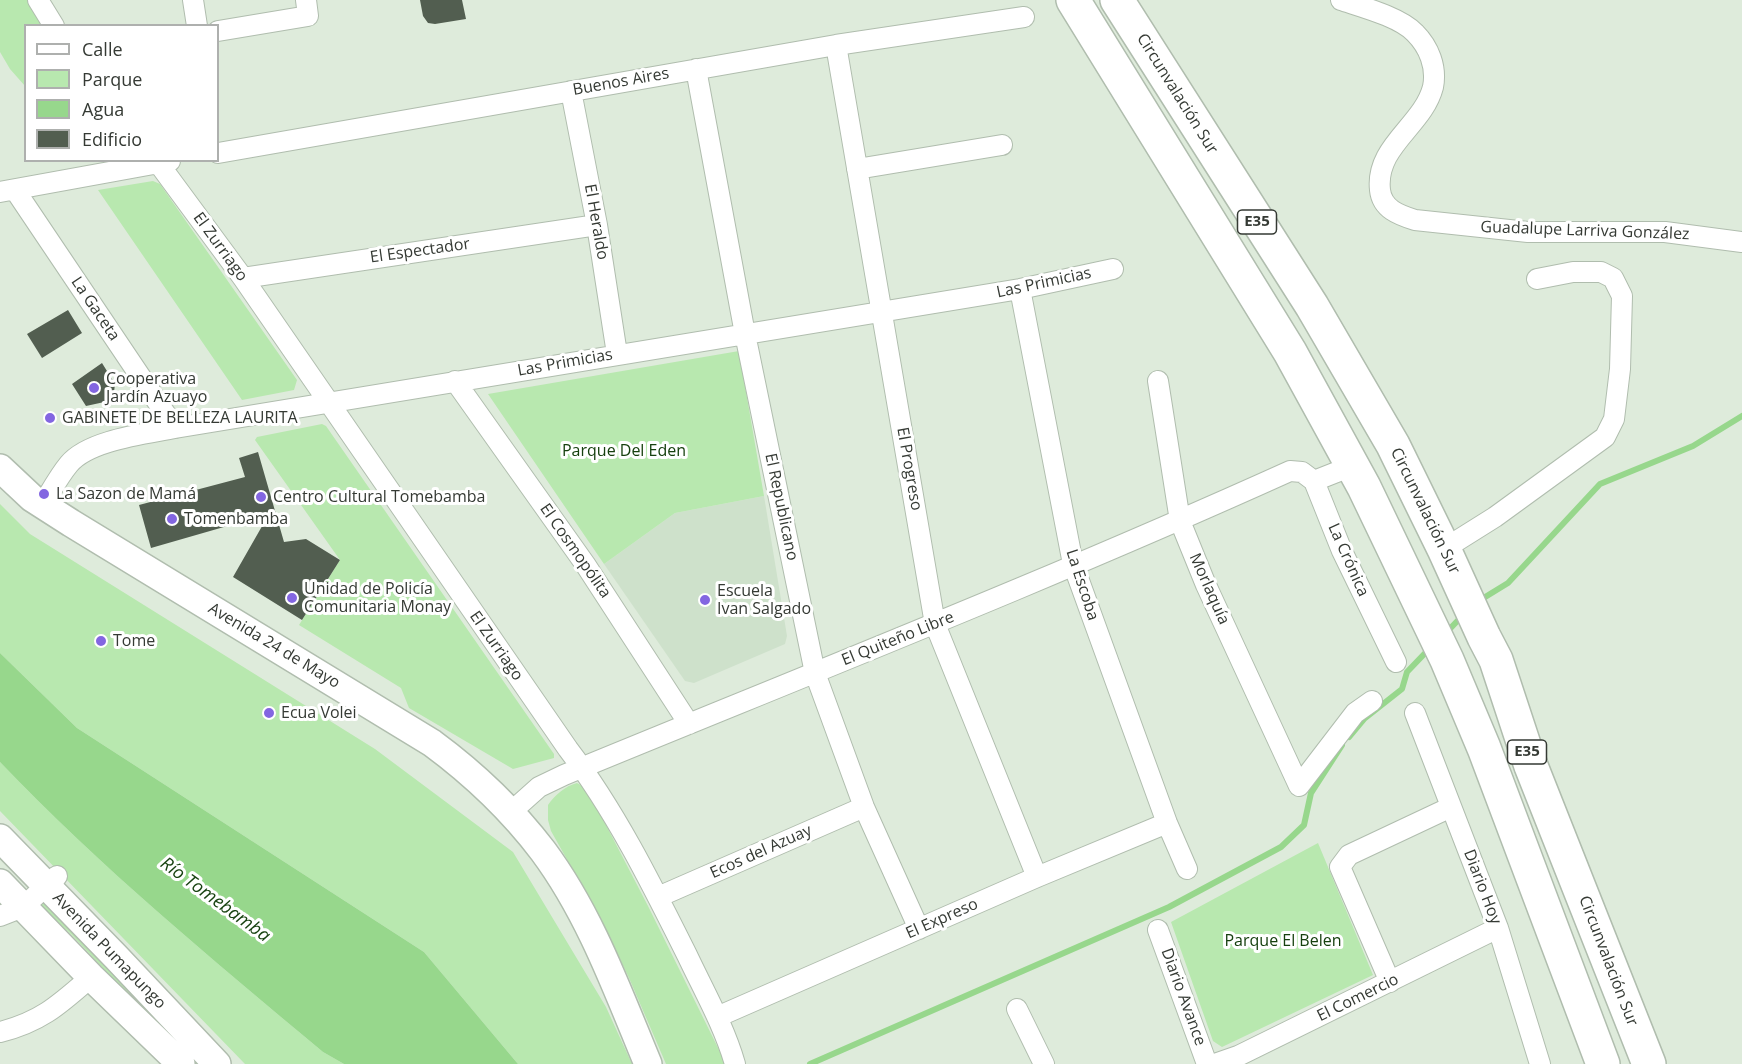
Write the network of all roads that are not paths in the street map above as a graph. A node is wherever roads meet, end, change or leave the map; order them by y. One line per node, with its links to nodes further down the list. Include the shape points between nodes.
1 (38, 0): 8 (street)
2 (193, 0): 9 (street)
3 (1072, 0): 33 (highway, E35, via 1290,352)
4 (1118, 0): 38 (highway, Circunvalación Sur / E35, via 1312,306 1393,445)
5 (1341, 0): 21 (street, Guadalupe Larriva González, via 1402,23 1415,32 1434,65 1432,89 1424,107 1381,166 1380,194 1398,215 1528,232 1665,232)
6 (307, 8): 10 (street)
7 (1024, 17): 11 (street, Buenos Aires)
8 (53, 24)
9 (197, 24)
10 (219, 31)
11 (836, 45): 12 (street, Buenos Aires); 18 (street, El Progreso)
12 (696, 69): 13 (street, Buenos Aires); 27 (street, El Republicano)
13 (571, 91): 15 (street, Buenos Aires); 20 (street, El Heraldo)
14 (1002, 145): 18 (street)
15 (219, 153)
16 (157, 162): 19 (street)
17 (163, 162): 23 (street, El Zurriago)
18 (857, 169): 26 (street, El Progreso)
19 (7, 191): 32 (street, La Gaceta)
20 (597, 225): 23 (street, El Espectador); 28 (street, El Heraldo)
21 (1742, 242)
22 (1113, 268): 25 (street, Las Primicias)
23 (243, 278): 31 (street, El Zurriago)
24 (1537, 279): 38 (street, via 1573,272 1601,272 1613,278 1622,296 1614,419 1605,437)
25 (1020, 289): 26 (street, Las Primicias); 39 (street, La Escoba)
26 (882, 311): 27 (street, Las Primicias); 40 (street, El Progreso)
27 (745, 334): 28 (street, Las Primicias); 42 (street, El Republicano)
28 (617, 354): 29 (street, Las Primicias)
29 (456, 381): 31 (street, Las Primicias); 45 (street, El Cosmopólita, via 585,564)
30 (1158, 381): 37 (street, Morlaquía)
31 (329, 403): 32 (street, Las Primicias); 46 (street, El Zurriago)
32 (175, 428): 36 (street, Las Primicias, via 85,451 70,463)
33 (1352, 466): 35 (street); 75 (highway, E35, via 1447,660 1484,748)
34 (0, 468): 36 (main road, Avenida 24 de Mayo)
35 (1314, 481): 37 (street, El Quiteño Libre, via 1302,472 1290,471); 41 (street, La Crónica, via 1342,551)
36 (43, 504): 49 (main road, Avenida 24 de Mayo, via 432,743)
37 (1180, 521): 39 (street, El Quiteño Libre); 43 (street, Morlaquía, via 1299,786 1355,714)
38 (1444, 549): 76 (highway, Circunvalación Sur / E35, via 1496,660 1532,766)
39 (1073, 564): 40 (street, El Quiteño Libre); 50 (street, La Escoba)
40 (935, 624): 42 (street, El Quiteño Libre); 53 (street, El Progreso)
41 (1396, 662)
42 (814, 673): 45 (street, El Quiteño Libre); 47 (street, El Republicano)
43 (1372, 701)
44 (1415, 713): 48 (street, Diario Hoy)
45 (689, 724): 46 (street, El Quiteño Libre)
46 (582, 768): 49 (street, El Quiteño Libre, via 539,787); 56 (street, El Zurriago)
47 (864, 807): 56 (street, Ecos del Azuay); 59 (street, El Republicano)
48 (1451, 807): 58 (street, Diario Hoy); 62 (street, via 1349,855 1340,867)
49 (511, 812): 69 (main road, Avenida 24 de Mayo, via 543,851 570,894)
50 (1167, 823): 52 (street, La Escoba); 53 (street, El Expreso)
51 (0, 838): 54 (main road, Avenida Pumapungo)
52 (1187, 869)
53 (1037, 877): 59 (street, El Expreso)
54 (52, 881): 57 (street); 68 (main road, Avenida Pumapungo, via 116,957)
55 (0, 883): 57 (main road, Avenida Pumapungo)
56 (658, 897): 64 (street, El Zurriago)
57 (11, 912): 61 (main road, Avenida Pumapungo)
58 (1498, 928): 62 (street, El Comercio); 74 (street, Diario Hoy)
59 (919, 929): 64 (street, El Expreso)
60 (1158, 930): 72 (street, Diario Avance)
61 (91, 976): 65 (street, via 43,1016); 67 (main road, Avenida Pumapungo)
62 (1390, 982): 66 (street, El Comercio)
63 (1017, 1009): 71 (street)
64 (717, 1017): 70 (street, El Zurriago)
65 (0, 1032)
66 (1240, 1060): 73 (street, El Comercio)
67 (181, 1064)
68 (217, 1064)
69 (648, 1064)
70 (735, 1064)
71 (1044, 1064)
72 (1207, 1064)
73 (1215, 1064)
74 (1540, 1064)
75 (1603, 1064)
76 (1649, 1064)

